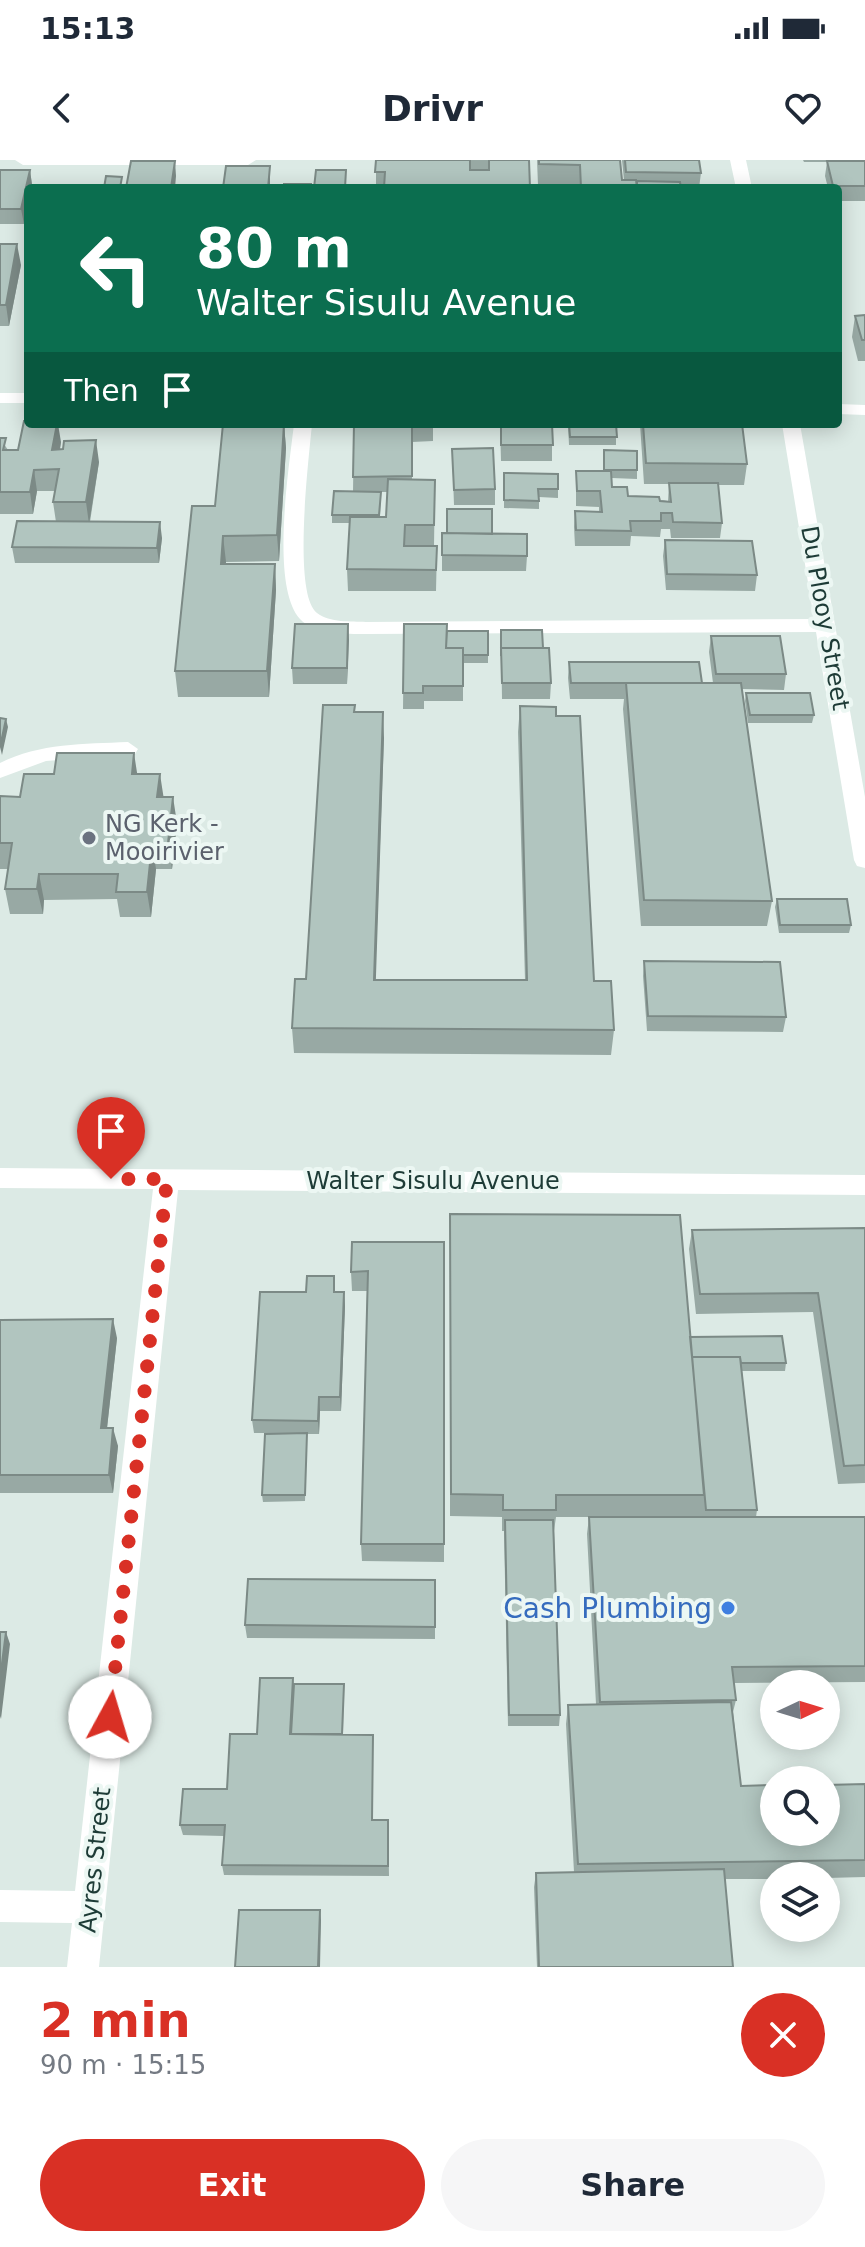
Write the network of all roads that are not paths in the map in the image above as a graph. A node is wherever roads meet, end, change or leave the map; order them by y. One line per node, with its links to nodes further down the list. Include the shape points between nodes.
1 (23, 160): 2 (street)
2 (248, 160)
3 (738, 160): 4 (street)
4 (743, 184)
5 (0, 398): 6 (street)
6 (24, 398)
7 (842, 409): 8 (street)
8 (865, 410)
9 (303, 428): 11 (street, via 294,535 297,599 308,616 336,625 400,628)
10 (792, 428): 11 (street, Du Plooy Street)
11 (827, 625): 14 (street, Du Plooy Street)
12 (128, 749): 13 (lane, via 56,752)
13 (0, 771)
14 (865, 860)
15 (0, 1178): 16 (street, Walter Sisulu Avenue)
16 (167, 1179): 17 (street, Walter Sisulu Avenue); 19 (street, Ayres Street)
17 (865, 1185)
18 (0, 1906): 19 (street)
19 (90, 1907): 20 (street, Ayres Street)
20 (83, 1967)

